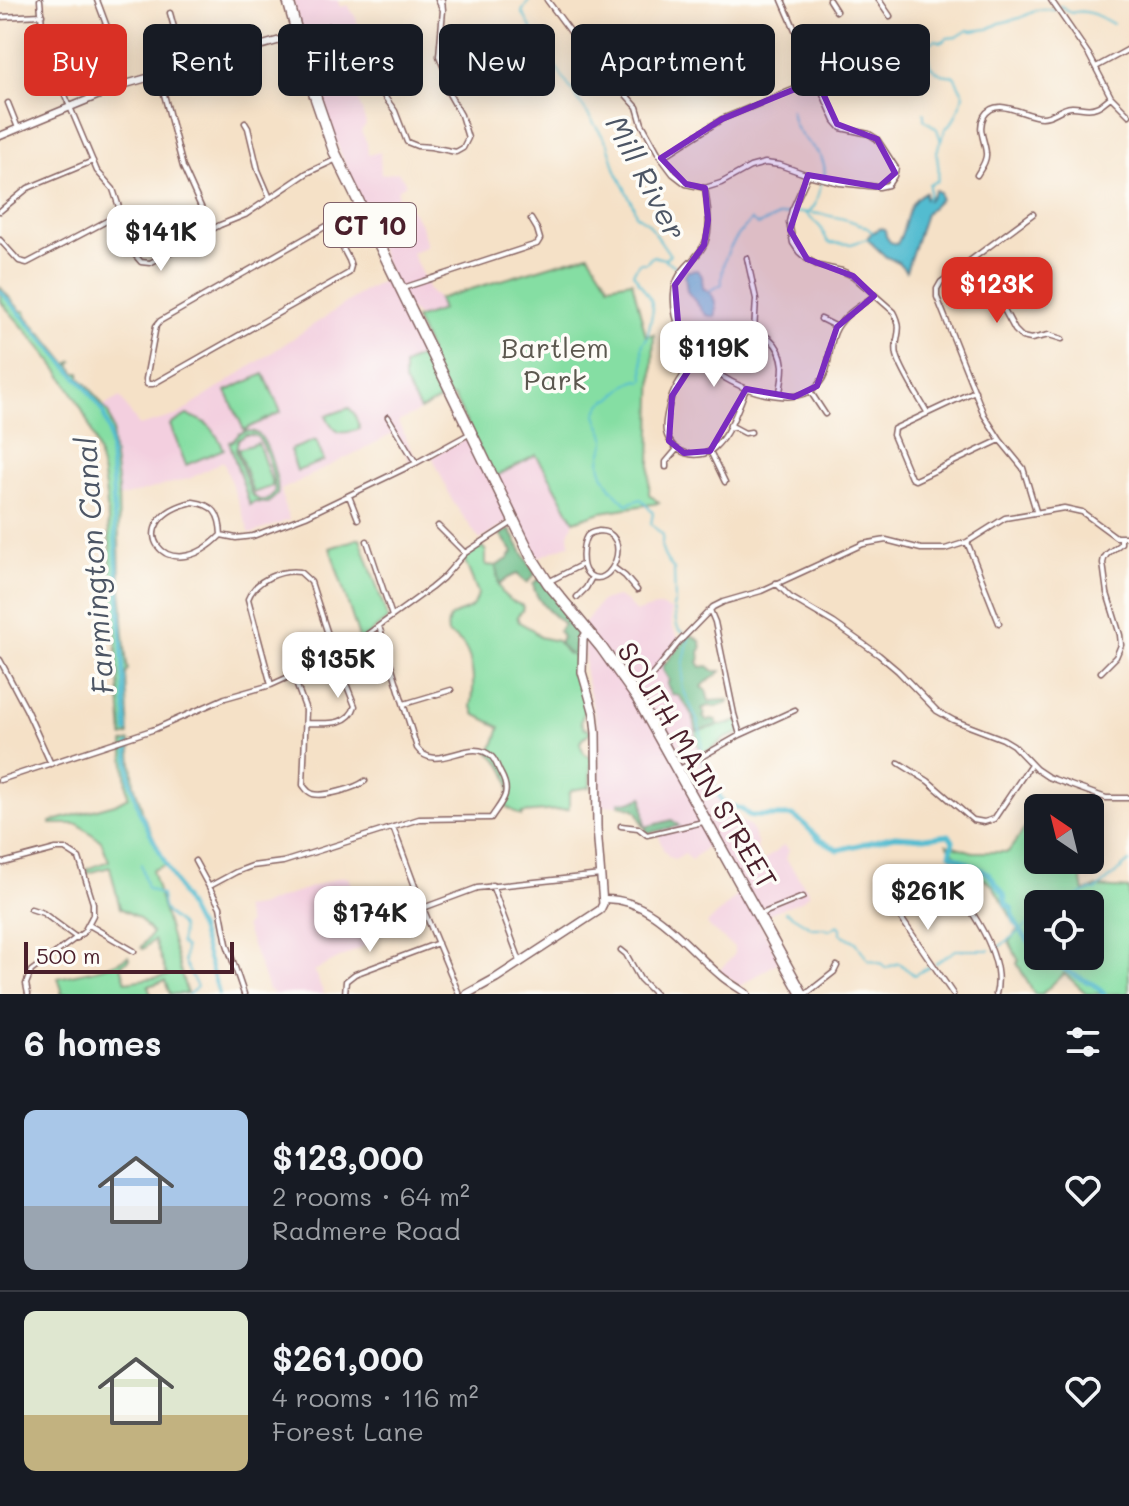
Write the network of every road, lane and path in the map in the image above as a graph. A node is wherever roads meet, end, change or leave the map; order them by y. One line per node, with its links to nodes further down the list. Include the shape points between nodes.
1 (40, 0): 12 (street)
2 (97, 0): 15 (street)
3 (288, 0): 17 (highway, SOUTH MAIN STREET / CT 10)
4 (440, 0): 25 (street, via 439,56 468,138 463,148 456,152 407,142)
5 (547, 0): 34 (street, via 637,107)
6 (782, 0): 18 (street)
7 (829, 0): 10 (street)
8 (879, 0): 13 (street)
9 (1051, 0): 20 (street)
10 (836, 11)
11 (170, 13): 16 (street)
12 (42, 15): 14 (street); 29 (street, via 44,43)
13 (890, 16)
14 (0, 17)
15 (106, 24)
16 (173, 24)
17 (295, 24)
18 (792, 24)
19 (1129, 49): 20 (street)
20 (1096, 67): 27 (street)
21 (143, 80): 29 (street)
22 (791, 91): 34 (street, via 722,119)
23 (164, 96): 47 (street, via 183,167)
24 (316, 96): 35 (highway, SOUTH MAIN STREET / CT 10)
25 (384, 96)
26 (824, 96): 37 (street, via 837,124 877,139 895,170 890,183 879,187)
27 (1111, 97): 30 (street); 38 (street, via 1096,108 1072,107 1046,117 1003,107 988,112 981,127 986,154)
28 (8, 103): 32 (street)
29 (70, 107): 32 (street); 36 (street)
30 (1129, 115)
31 (245, 123): 40 (street)
32 (18, 128): 33 (street)
33 (0, 136)
34 (661, 158): 39 (street, via 686,184)
35 (338, 159): 40 (street); 41 (highway, SOUTH MAIN STREET / CT 10)
36 (93, 161): 42 (street, via 28,188); 43 (street, via 111,186)
37 (808, 175): 39 (street, via 765,163); 52 (street, via 789,222 793,243 807,259 853,276)
38 (977, 175)
39 (705, 188): 57 (street, via 707,237 678,276 674,295 680,327)
40 (270, 198): 47 (street)
41 (361, 208): 46 (street); 51 (highway, SOUTH MAIN STREET / CT 10)
42 (0, 211)
43 (121, 214): 47 (street, via 135,255 144,264); 48 (street, via 27,263)
44 (1033, 214): 50 (street)
45 (531, 219): 51 (street, via 540,239 537,244)
46 (330, 224): 46 (street, via 160,321 147,384 349,273 349,260)
47 (211, 229)
48 (0, 240)
49 (747, 258): 55 (street, via 756,299)
50 (973, 259): 56 (street, via 1022,337); 60 (street, via 941,282 937,297)
51 (401, 289): 67 (highway, SOUTH MAIN STREET / CT 10)
52 (874, 296): 54 (street); 62 (street, via 898,319 898,359)
53 (821, 319): 54 (street)
54 (837, 327): 59 (street, via 825,376)
55 (754, 331): 57 (street, via 733,334); 61 (street, via 776,345 780,354)
56 (1062, 339)
57 (698, 356): 58 (street, via 721,377); 69 (street, via 678,382 667,414 665,428)
58 (746, 389): 61 (street); 65 (street)
59 (810, 391): 61 (street); 63 (street)
60 (975, 391): 62 (street); 68 (street)
61 (779, 396)
62 (927, 412): 68 (street, via 894,429 913,479)
63 (825, 414)
64 (388, 417): 71 (street)
65 (730, 425): 66 (street); 70 (street)
66 (751, 432)
67 (471, 433): 71 (street); 77 (highway, SOUTH MAIN STREET / CT 10)
68 (1000, 440): 75 (street, via 1023,468)
69 (677, 449): 70 (street, via 694,455); 72 (street)
70 (710, 451): 73 (street)
71 (416, 463): 74 (street)
72 (666, 467)
73 (725, 482)
74 (349, 496): 76 (street); 79 (street, via 253,536)
75 (1036, 511): 81 (street, via 1076,510); 83 (street, via 998,521)
76 (358, 519)
77 (514, 521): 84 (street); 88 (highway, SOUTH MAIN STREET / CT 10)
78 (438, 526): 84 (street)
79 (221, 535): 79 (street, via 216,512 193,502 165,512 153,532 161,552 182,558)
80 (1129, 537): 81 (street)
81 (1121, 538): 99 (street, via 1103,563 1121,645)
82 (367, 541): 93 (street)
83 (967, 542): 89 (street, via 937,550 869,542); 94 (street)
84 (465, 553): 93 (street, via 443,578)
85 (583, 564): 86 (street, via 586,538 606,531 618,549); 87 (street); 88 (street)
86 (612, 567): 87 (street, via 602,577); 90 (street)
87 (592, 576): 91 (street)
88 (548, 583): 96 (highway, SOUTH MAIN STREET / CT 10)
89 (776, 583): 92 (street); 110 (street, via 879,655 933,709 995,735)
90 (637, 590)
91 (577, 597)
92 (710, 610): 103 (street); 107 (street)
93 (392, 616): 95 (street)
94 (999, 623)
95 (379, 626): 97 (street); 104 (street)
96 (585, 635): 103 (highway, SOUTH MAIN STREET / CT 10, via 610,658); 120 (main road, via 582,672 596,733)
97 (335, 656): 100 (street); 101 (street, via 306,576 286,571 259,582 248,599); 106 (street, via 354,700 353,714 343,721)
98 (0, 660): 109 (street)
99 (1101, 672)
100 (293, 675): 101 (street); 106 (street)
101 (271, 685): 109 (street)
102 (451, 690): 104 (street)
103 (633, 691): 111 (highway, SOUTH MAIN STREET / CT 10)
104 (404, 704): 117 (street, via 421,754 437,758 481,751 492,757 507,792 491,818 419,819)
105 (795, 710): 107 (street)
106 (307, 723): 113 (street, via 307,790 339,791)
107 (740, 735): 111 (street)
108 (899, 763): 110 (street, via 973,820 984,822 994,819)
109 (51, 764): 112 (street)
110 (1031, 764): 114 (street, via 1053,779 1100,796)
111 (678, 770): 115 (highway, SOUTH MAIN STREET / CT 10)
112 (0, 780)
113 (365, 781)
114 (1129, 798)
115 (706, 820): 116 (street, via 647,835); 127 (highway, SOUTH MAIN STREET / CT 10)
116 (621, 826)
117 (393, 827): 122 (street, via 283,862 252,866); 125 (street)
118 (195, 861): 122 (street)
119 (0, 862): 128 (street, via 56,849 73,853 93,903)
120 (601, 875): 121 (street); 124 (main road)
121 (492, 885): 125 (street); 133 (street)
122 (210, 886): 136 (street)
123 (803, 897): 127 (street)
124 (604, 899): 133 (main road, via 600,910); 141 (street, via 626,901 655,915)
125 (423, 908): 130 (street)
126 (31, 909): 129 (street)
127 (759, 915): 142 (highway, SOUTH MAIN STREET / CT 10)
128 (89, 925): 129 (street); 132 (street)
129 (77, 938): 135 (street, via 31,971)
130 (438, 943): 137 (street, via 355,974 346,981); 138 (street)
131 (621, 950): 140 (street)
132 (134, 951)
133 (520, 961): 139 (main road)
134 (837, 966): 142 (street)
135 (28, 994)
136 (244, 994)
137 (345, 994)
138 (459, 994)
139 (467, 994)
140 (655, 994)
141 (747, 994)
142 (804, 994)
143 (953, 994): 144 (street, via 898,908 940,877 949,880 988,940 999,977)
144 (996, 994)

